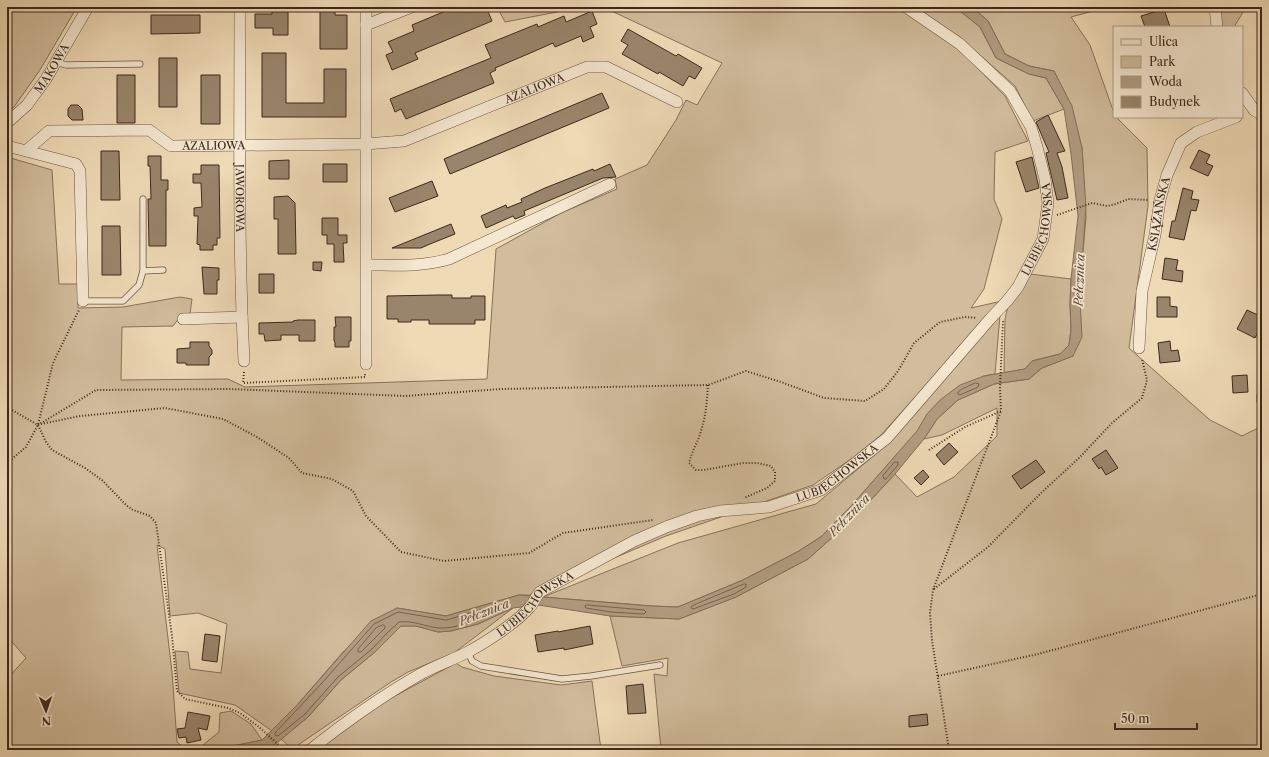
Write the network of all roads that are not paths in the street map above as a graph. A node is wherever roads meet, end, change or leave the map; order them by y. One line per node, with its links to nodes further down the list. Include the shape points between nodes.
1 (88, 7): 9 (street, MAKOWA)
2 (240, 7): 17 (street, JAWOROWA)
3 (366, 7): 7 (street)
4 (412, 7): 7 (street)
5 (906, 7): 34 (street, LUBIECHOWSKA, via 960,44 1010,91 1031,127 1045,179 1048,203 1043,239 1018,286 887,438 822,490 769,507 720,511 697,516 634,541 540,592 531,607 516,620)
6 (1215, 7): 8 (street)
7 (366, 25): 18 (street)
8 (1217, 26)
9 (56, 62): 10 (lane, via 66,65); 16 (street, MAKOWA, via 27,105)
10 (140, 64)
11 (1243, 94): 13 (street)
12 (677, 102): 18 (street, AZALIOWA, via 606,67 587,67 404,141)
13 (1258, 113): 14 (street)
14 (1243, 115)
15 (1233, 118): 29 (street, KSIĄŻAŃSKA, via 1197,132 1182,144 1167,175 1142,291)
16 (7, 123)
17 (240, 144): 18 (street, AZALIOWA); 20 (street, AZALIOWA, via 171,146 149,130 49,131); 27 (street, JAWOROWA)
18 (365, 144): 23 (street)
19 (7, 146): 20 (street)
20 (27, 150): 26 (street, via 76,164 80,171)
21 (610, 184): 23 (street, via 449,259 416,265)
22 (143, 199): 25 (lane)
23 (367, 265): 31 (street)
24 (163, 270): 25 (lane)
25 (143, 271): 26 (lane, via 139,285 123,300)
26 (83, 301)
27 (242, 317): 28 (street); 30 (street, JAWOROWA)
28 (183, 319)
29 (1139, 348)
30 (244, 361)
31 (366, 364)
32 (1262, 397): 33 (street)
33 (1262, 400)
34 (468, 652): 35 (lane, via 472,660 481,666 562,679); 36 (street, LUBIECHOWSKA, via 418,675 379,699 340,725)
35 (660, 665)
36 (310, 750)

